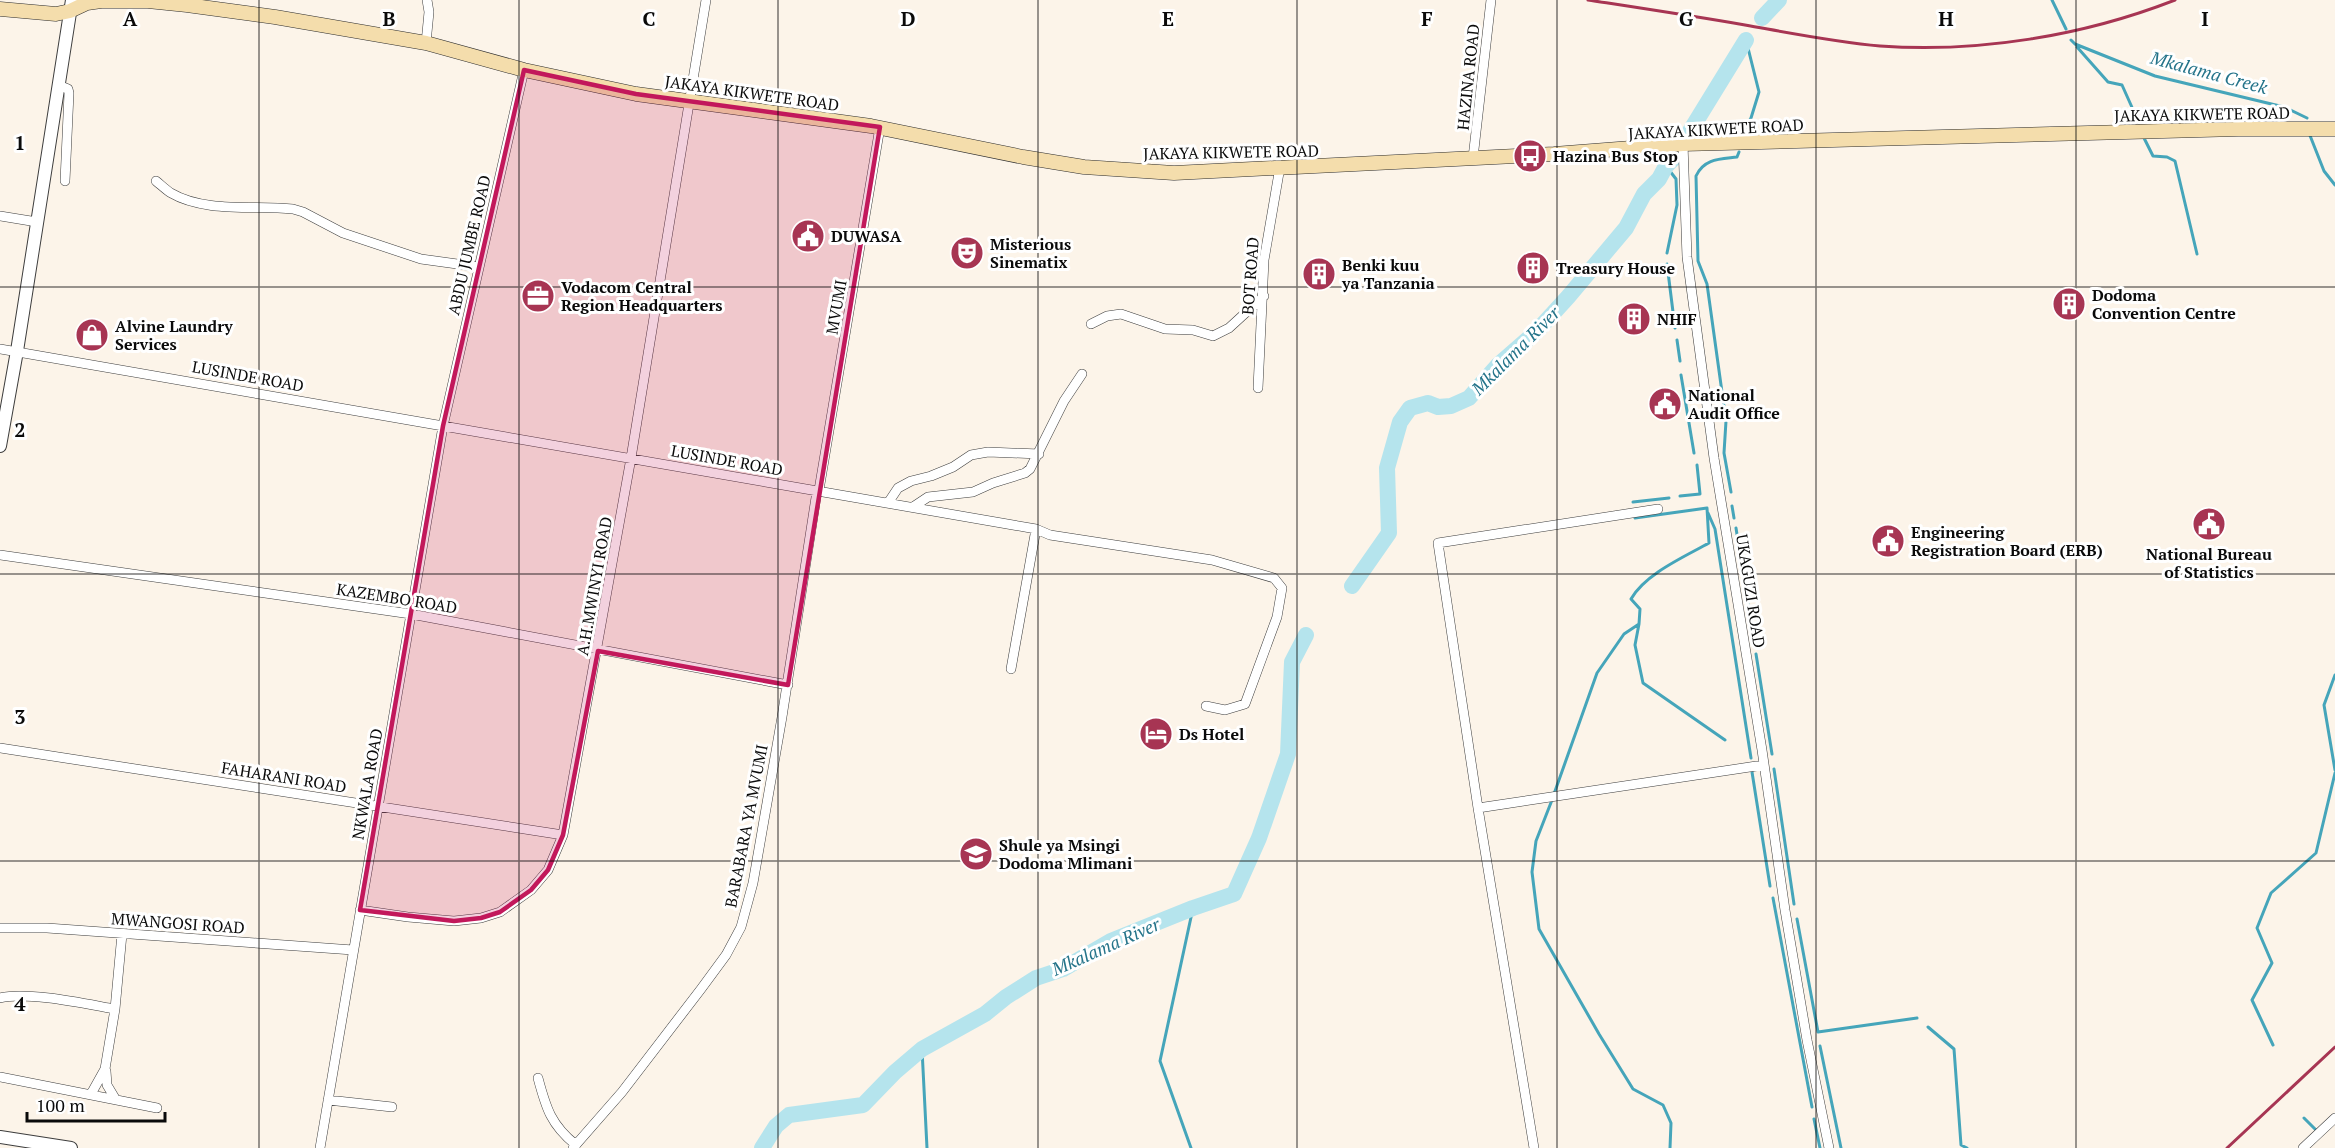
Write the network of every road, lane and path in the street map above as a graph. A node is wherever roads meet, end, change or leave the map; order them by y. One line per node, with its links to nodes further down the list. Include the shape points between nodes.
1 (427, 0): 6 (street)
2 (706, 0): 9 (street, A.H.MWINYI ROAD)
3 (1491, 0): 13 (street, HAZINA ROAD)
4 (71, 6): 5 (main road, JAKAYA KIKWETE ROAD, via 42,13); 6 (main road, JAKAYA KIKWETE ROAD, via 100,1 187,5); 8 (street)
5 (0, 9)
6 (426, 43): 7 (main road, JAKAYA KIKWETE ROAD)
7 (524, 70): 9 (main road, JAKAYA KIKWETE ROAD); 19 (street, ABDU JUMBE ROAD)
8 (58, 86): 15 (street, via 69,93); 18 (street)
9 (688, 102): 10 (main road, JAKAYA KIKWETE ROAD); 29 (street, A.H.MWINYI ROAD)
10 (880, 127): 14 (main road, JAKAYA KIKWETE ROAD, via 1084,166 1174,173); 30 (street, MVUMI)
11 (2335, 129): 12 (main road, JAKAYA KIKWETE ROAD)
12 (1683, 144): 13 (main road, JAKAYA KIKWETE ROAD); 42 (street, UKAGUZI ROAD, via 1687,257)
13 (1473, 158): 14 (main road, JAKAYA KIKWETE ROAD)
14 (1280, 167): 20 (street, BOT ROAD, via 1264,260)
15 (65, 181)
16 (156, 181): 19 (street, via 171,194 200,203 293,209 343,233 421,259)
17 (0, 216): 18 (street)
18 (37, 222): 23 (street)
19 (479, 267): 26 (street, ABDU JUMBE ROAD)
20 (1264, 296): 21 (street, via 1229,328 1213,336 1166,329 1121,314); 25 (street, BOT ROAD)
21 (1091, 324)
22 (0, 349): 23 (street, LUSINDE ROAD)
23 (17, 351): 26 (street, LUSINDE ROAD); 27 (street)
24 (1082, 374): 28 (street, via 1064,401)
25 (1258, 388)
26 (443, 426): 29 (street, LUSINDE ROAD); 36 (street, NKWALA ROAD)
27 (0, 446)
28 (1039, 454): 31 (street, via 971,455 953,467 898,488); 32 (street, via 1025,473 967,493 927,497)
29 (631, 458): 30 (street, LUSINDE ROAD); 37 (street, A.H.MWINYI ROAD)
30 (818, 491): 31 (street, LUSINDE ROAD); 39 (street, BARABARA YA MVUMI)
31 (888, 503): 32 (street, LUSINDE ROAD)
32 (913, 507): 34 (street, LUSINDE ROAD)
33 (1658, 509): 44 (street, via 1438,543)
34 (1036, 529): 38 (street); 40 (street, LUSINDE ROAD, via 1050,535 1212,560 1274,578 1282,588 1277,617 1245,704 1225,710)
35 (0, 555): 36 (street, KAZEMBO ROAD)
36 (411, 614): 37 (street, KAZEMBO ROAD); 43 (street, NKWALA ROAD)
37 (598, 651): 39 (street, KAZEMBO ROAD); 45 (street, A.H.MWINYI ROAD)
38 (1011, 669)
39 (788, 685): 62 (street, BARABARA YA MVUMI, via 753,883 741,927 701,989)
40 (1206, 706)
41 (0, 748): 43 (street, FAHARANI ROAD)
42 (1762, 765): 44 (street); 66 (street, UKAGUZI ROAD, via 1807,1040)
43 (378, 806): 45 (street, FAHARANI ROAD); 46 (street, NKWALA ROAD)
44 (1478, 808): 65 (street)
45 (563, 835): 46 (street, A.H.MWINYI ROAD, via 548,870 531,890 500,912 454,921)
46 (360, 910): 49 (street, NKWALA ROAD)
47 (0, 928): 48 (street, MWANGOSI ROAD)
48 (122, 934): 49 (street, MWANGOSI ROAD); 51 (street)
49 (353, 950): 57 (street, NKWALA ROAD)
50 (0, 998): 51 (street, via 16,996)
51 (115, 1009): 52 (street)
52 (105, 1069): 55 (street); 56 (street, via 107,1085)
53 (0, 1077): 55 (street)
54 (538, 1078): 62 (street, via 546,1106 561,1133)
55 (91, 1094): 56 (street)
56 (116, 1100): 59 (street)
57 (328, 1100): 58 (street); 64 (street, NKWALA ROAD)
58 (392, 1107)
59 (157, 1108)
60 (2335, 1118): 67 (street)
61 (0, 1137): 63 (street)
62 (575, 1147)
63 (70, 1148)
64 (320, 1148)
65 (1534, 1148)
66 (1829, 1148)
67 (2303, 1148)

